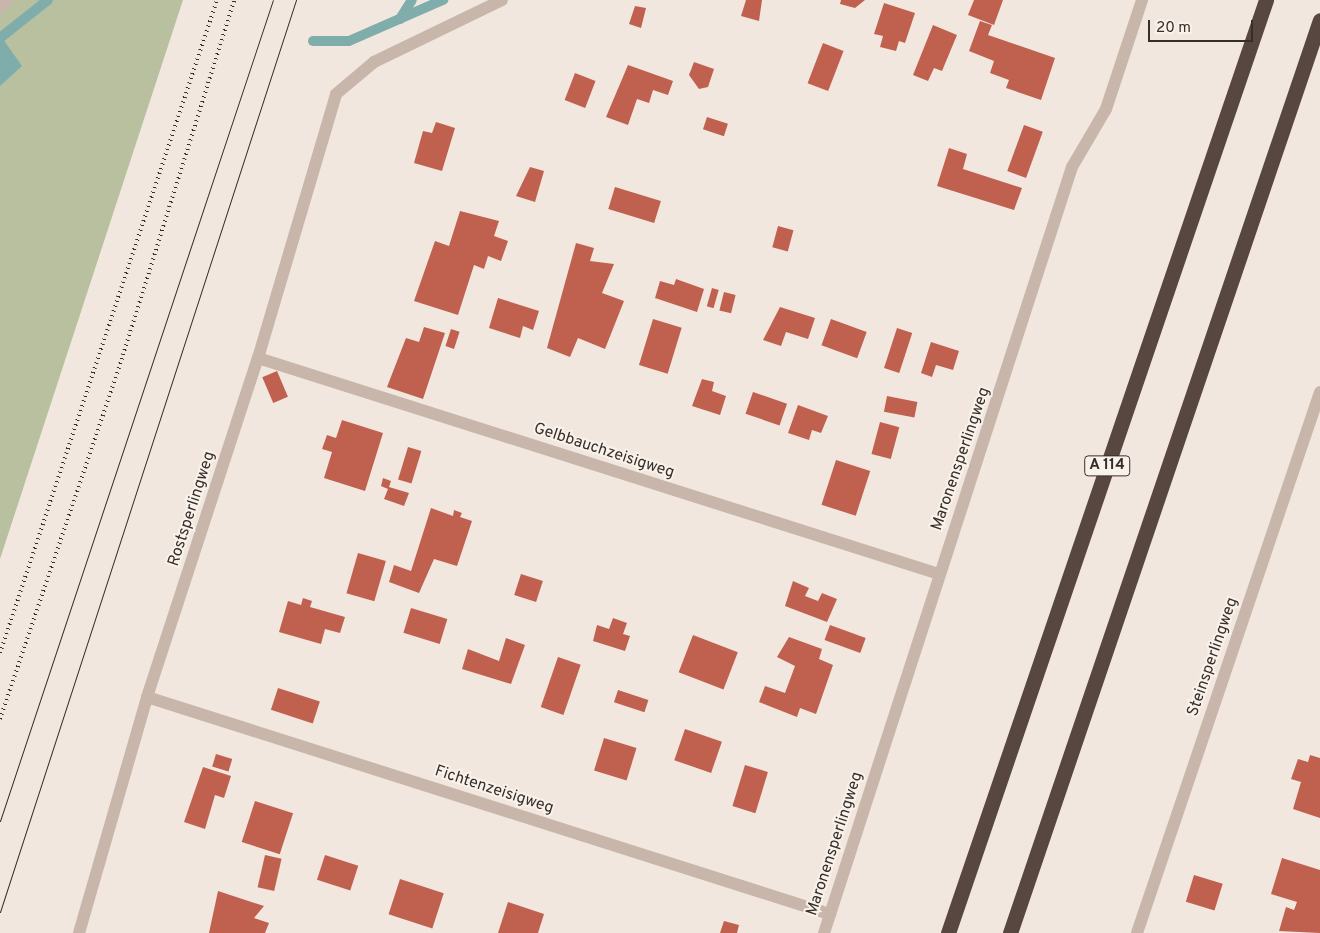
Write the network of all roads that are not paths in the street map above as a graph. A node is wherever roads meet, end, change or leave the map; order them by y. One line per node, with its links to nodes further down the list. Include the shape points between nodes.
1 (7, 0): 5 (lane)
2 (502, 0): 7 (lane, Rostsperlingweg, via 374,62 336,94)
3 (1142, 0): 9 (lane, Maronensperlingweg, via 1106,109 1072,167)
4 (1266, 0): 14 (highway, A 114)
5 (0, 7)
6 (1320, 20): 15 (highway)
7 (258, 358): 9 (lane, Gelbbauchzeisigweg); 10 (lane, Rostsperlingweg)
8 (1320, 392): 16 (lane, Steinsperlingweg)
9 (939, 574): 11 (lane, Maronensperlingweg)
10 (147, 697): 11 (lane, Fichtenzeisigweg); 12 (lane, Rostsperlingweg)
11 (830, 914): 13 (lane, Maronensperlingweg)
12 (79, 933)
13 (824, 933)
14 (948, 933)
15 (1010, 933)
16 (1137, 933)

